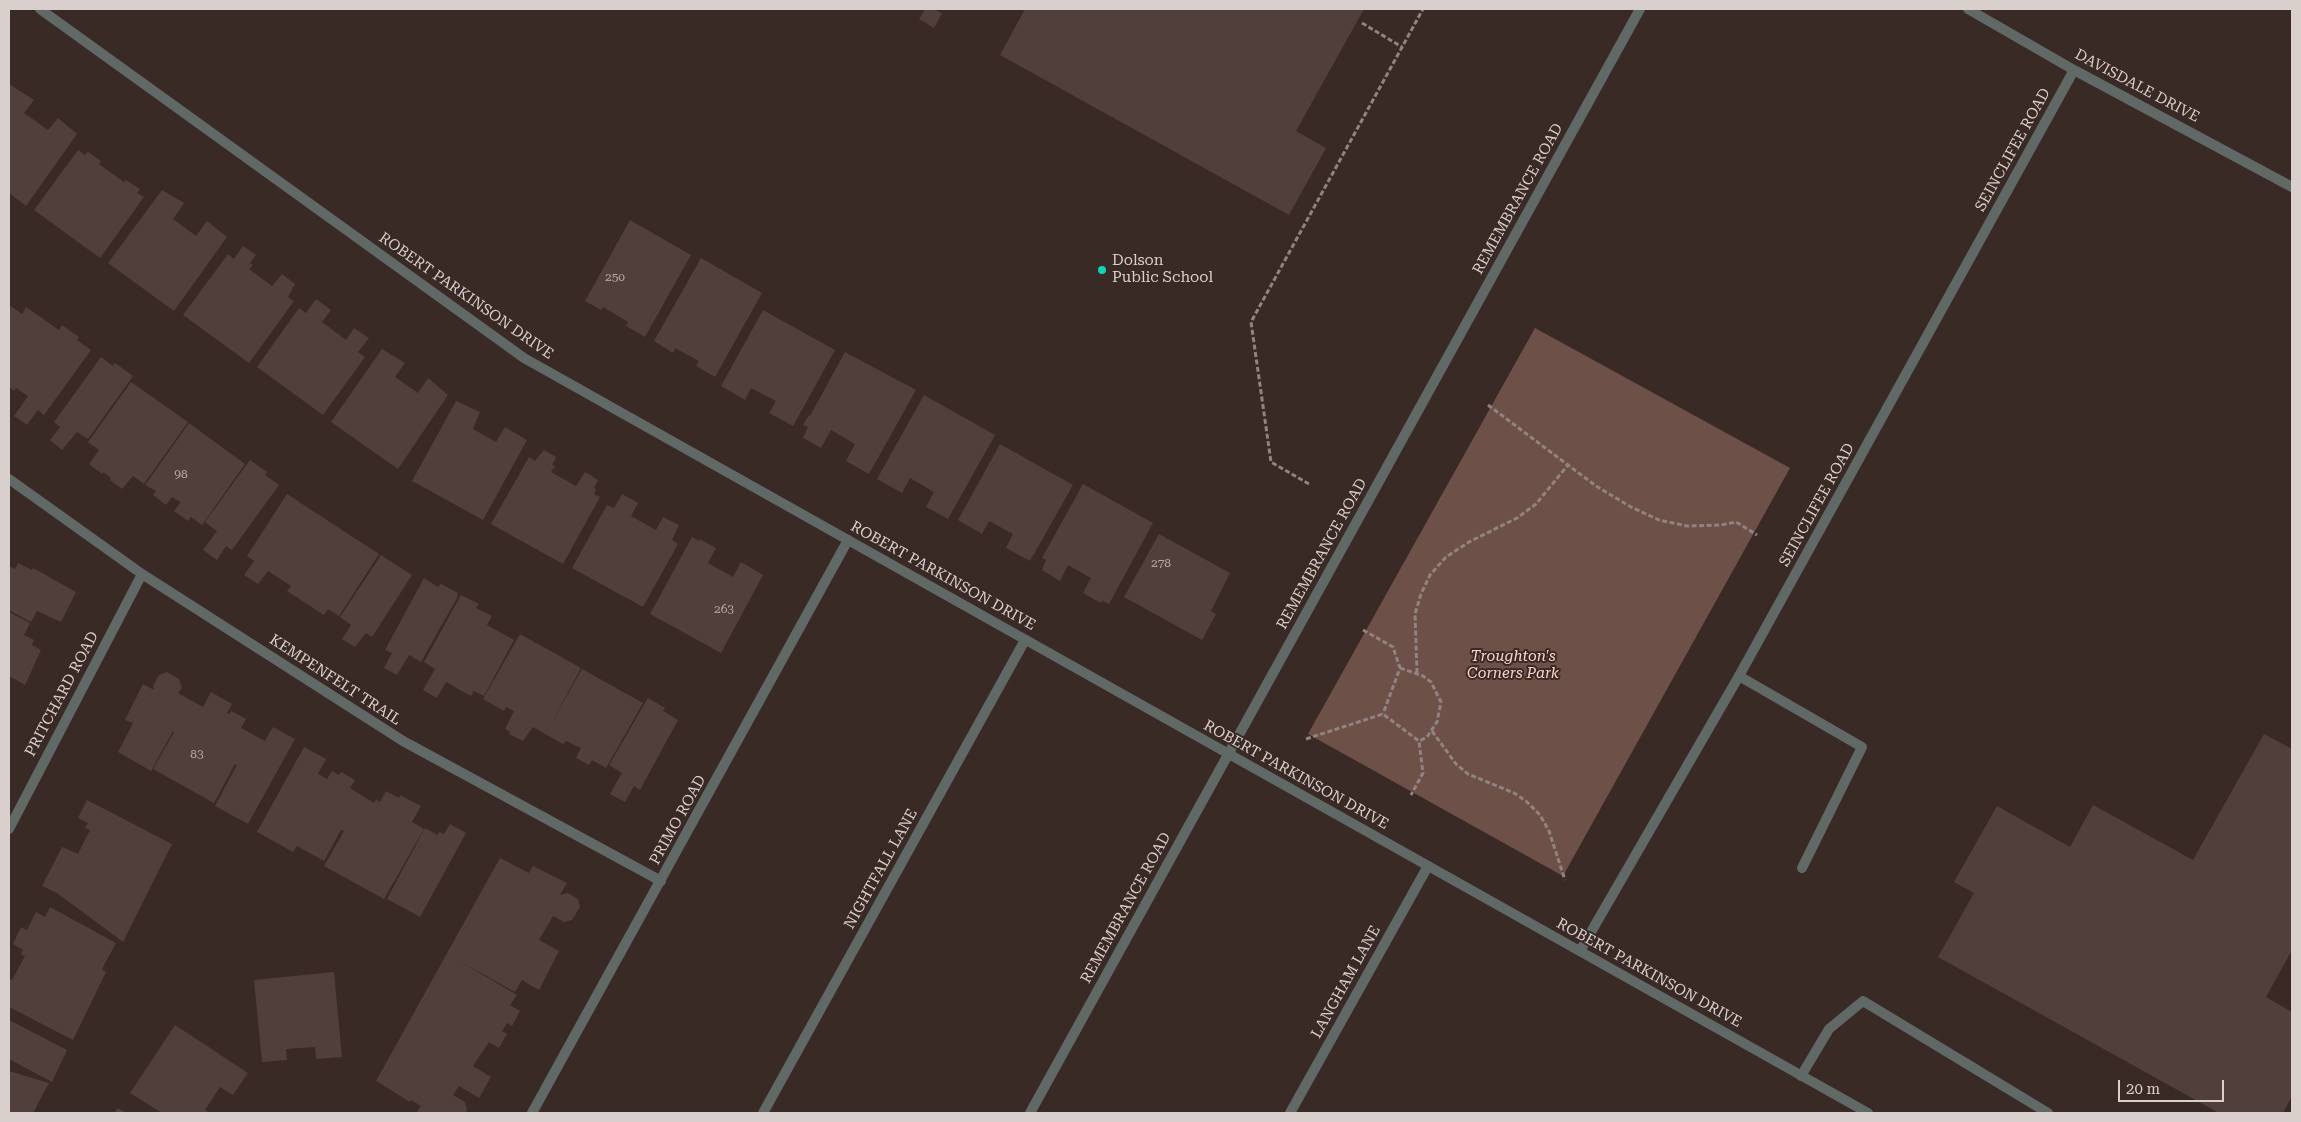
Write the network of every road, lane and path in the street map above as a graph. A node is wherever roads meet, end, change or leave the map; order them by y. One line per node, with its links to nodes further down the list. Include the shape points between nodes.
1 (40, 9): 14 (street, ROBERT PARKINSON DRIVE, via 524,358)
2 (1423, 9): 6 (path)
3 (1640, 9): 25 (street, REMEMBRANCE ROAD)
4 (1968, 9): 7 (street, DAVISDALE DRIVE)
5 (1362, 23): 6 (path)
6 (1402, 47): 12 (path, via 1251,322 1270,462)
7 (2074, 70): 8 (street, DAVISDALE DRIVE); 20 (street, SEINCLIFEE ROAD)
8 (2292, 187)
9 (1488, 405): 10 (path)
10 (1568, 465): 13 (path, via 1631,507 1659,520 1687,526 1736,522); 19 (path, via 1536,504 1446,557 1430,575 1416,614)
11 (9, 479): 15 (street, KEMPENFELT TRAIL)
12 (1309, 484)
13 (1757, 535)
14 (848, 540): 17 (street, ROBERT PARKINSON DRIVE); 31 (street, PRIMO ROAD)
15 (142, 574): 27 (street, PRITCHARD ROAD); 31 (street, KEMPENFELT TRAIL, via 403,741)
16 (1363, 630): 18 (path, via 1393,647)
17 (1025, 640): 25 (street, ROBERT PARKINSON DRIVE); 35 (street, NIGHTFALL LANE)
18 (1400, 668): 19 (path); 21 (path)
19 (1417, 672): 22 (path, via 1431,682 1441,702)
20 (1739, 676): 29 (street, via 1862,747); 32 (street, SEINCLIFEE ROAD)
21 (1383, 714): 23 (path); 24 (path)
22 (1432, 731): 24 (path); 30 (path, via 1456,764 1468,774 1514,793 1540,816 1550,831)
23 (1306, 738)
24 (1419, 741): 26 (path, via 1423,773)
25 (1229, 754): 28 (street, ROBERT PARKINSON DRIVE); 36 (street, REMEMBRANCE ROAD)
26 (1411, 795)
27 (9, 829)
28 (1428, 866): 32 (street, ROBERT PARKINSON DRIVE); 37 (street, LANGHAM LANE)
29 (1802, 868)
30 (1565, 880)
31 (661, 881): 34 (street, PRIMO ROAD)
32 (1580, 951): 33 (street, ROBERT PARKINSON DRIVE)
33 (1801, 1076): 38 (street, ROBERT PARKINSON DRIVE); 39 (street, via 1829,1030 1863,1002)
34 (532, 1113)
35 (762, 1113)
36 (1030, 1113)
37 (1290, 1113)
38 (1868, 1113)
39 (2048, 1113)

